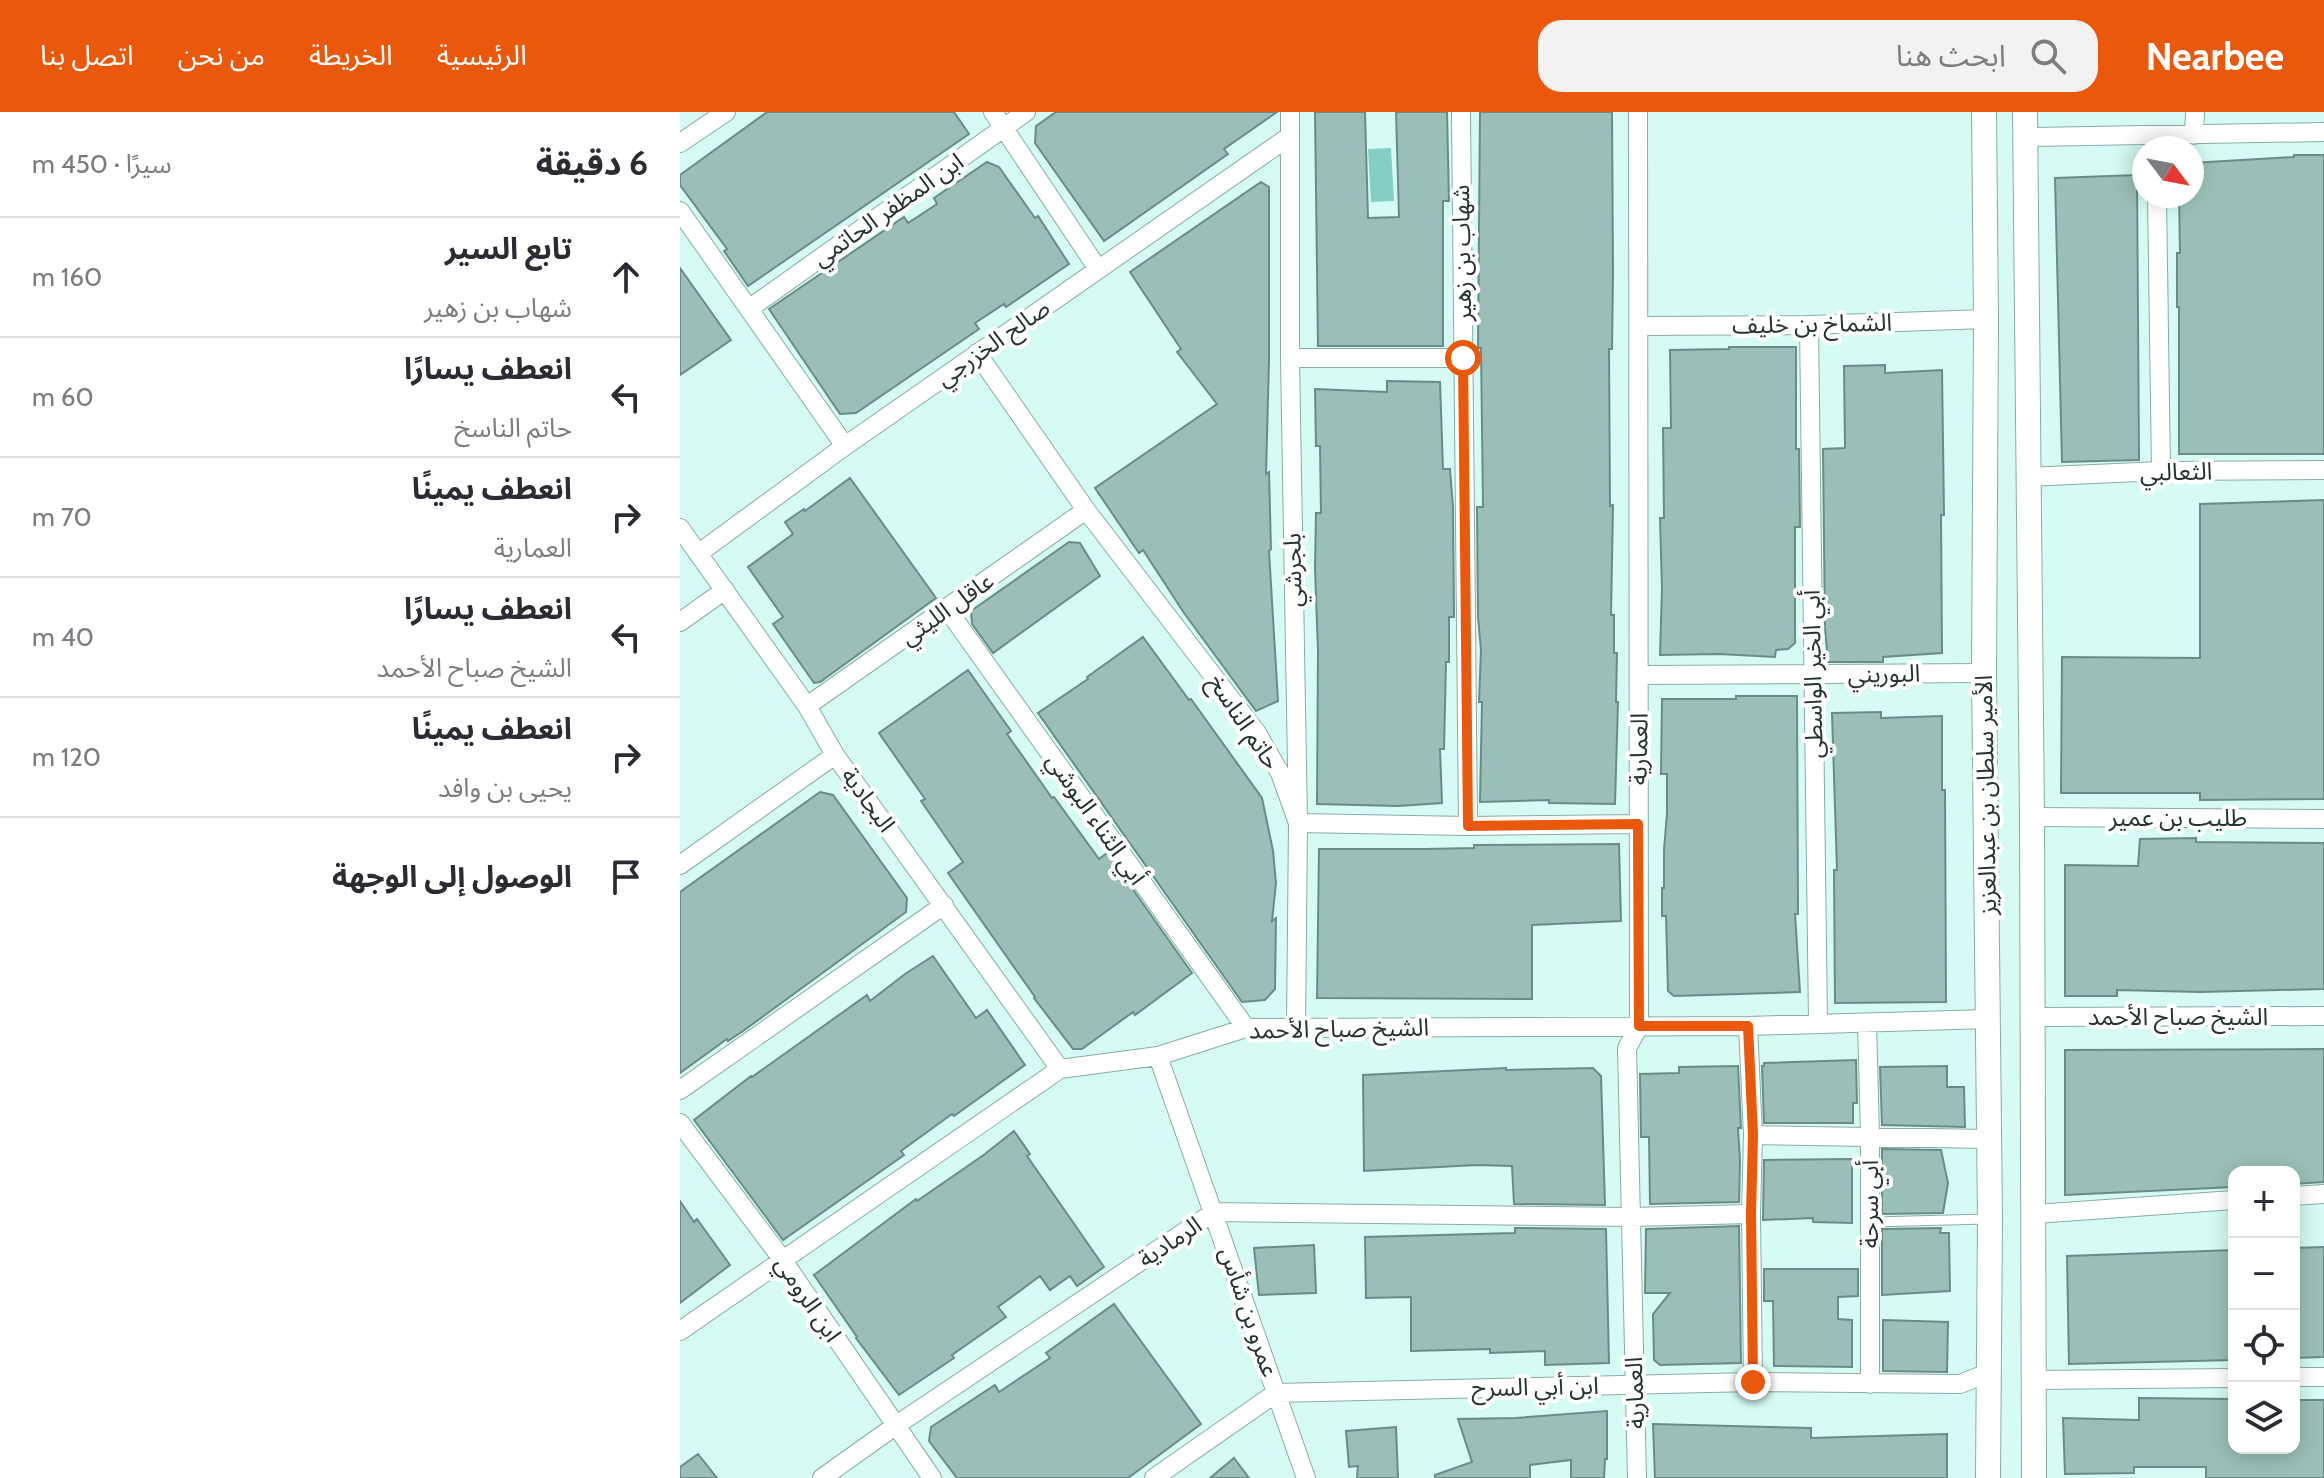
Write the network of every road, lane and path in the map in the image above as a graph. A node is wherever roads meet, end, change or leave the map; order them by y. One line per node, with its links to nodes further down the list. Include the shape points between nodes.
1 (726, 112): 17 (street)
2 (993, 112): 10 (street)
3 (1026, 112): 10 (street, ابن المظفر الحاتمي)
4 (1290, 112): 13 (street, بلجرشي)
5 (1461, 112): 27 (street, شهاب بن زهير)
6 (1638, 112): 24 (street, العمارية)
7 (1984, 112): 22 (street, الأمير سلطان بن عبدالعزيز)
8 (2025, 112): 15 (street, الأمير سلطان بن عبدالعزيز)
9 (2195, 112): 12 (street)
10 (1004, 128): 20 (street); 21 (street, ابن المظفر الحاتمي)
11 (2324, 132): 12 (street)
12 (2194, 135): 14 (street)
13 (1290, 136): 20 (street, صالح الخزرجي); 26 (street, بلجرشي)
14 (2189, 136)
15 (2025, 137): 16 (street); 31 (street, الأمير سلطان بن عبدالعزيز)
16 (2132, 141)
17 (680, 143)
18 (2157, 208): 30 (street)
19 (680, 211): 21 (street)
20 (1098, 269): 25 (street, صالح الخزرجي)
21 (750, 308): 28 (street)
22 (1986, 319): 23 (street, الشماخ بن خليف); 38 (street, الأمير سلطان بن عبدالعزيز)
23 (1809, 325): 24 (street, الشماخ بن خليف); 40 (street, أبي الخير الواسطي)
24 (1638, 326): 39 (street, العمارية)
25 (977, 353): 28 (street, صالح الخزرجي); 32 (street, حاتم الناسخ)
26 (1290, 358): 27 (street); 45 (street, بلجرشي)
27 (1463, 358): 47 (street, شهاب بن زهير)
28 (845, 446): 34 (street, صالح الخزرجي)
29 (2324, 470): 30 (street, الثعالبي)
30 (2161, 471): 31 (street, الثعالبي)
31 (2028, 477): 43 (street, الأمير سلطان بن عبدالعزيز)
32 (1086, 510): 36 (street, عاقل الليثي); 45 (street, حاتم الناسخ, via 1257,733 1280,773)
33 (680, 528): 34 (street, البجادية)
34 (699, 553): 35 (street, البجادية)
35 (725, 590): 37 (street); 41 (street, البجادية)
36 (947, 609): 41 (street, عاقل الليثي); 57 (street, أبي الثناء البوشي)
37 (680, 622)
38 (1984, 673): 40 (street, البوريني); 52 (street, الأمير سلطان بن عبدالعزيز)
39 (1640, 675): 40 (street, البوريني); 46 (street, العمارية)
40 (1813, 675): 54 (street, أبي الخير الواسطي)
41 (807, 706): 42 (street, البجادية)
42 (835, 755): 48 (street); 49 (street, البجادية)
43 (2032, 817): 44 (street, طليب بن عمير); 51 (street, الأمير سلطان بن عبدالعزيز)
44 (2324, 819)
45 (1298, 823): 47 (street); 58 (street, بلجرشي)
46 (1638, 824): 47 (street); 55 (street, العمارية)
47 (1468, 826)
48 (680, 865)
49 (944, 905): 60 (street, البجادية); 61 (street)
50 (2324, 1016): 51 (street, الشيخ صباح الأحمد)
51 (2032, 1017): 71 (street, الأمير سلطان بن عبدالعزيز)
52 (1988, 1019): 53 (street, الشيخ صباح الأحمد); 65 (street, الأمير سلطان بن عبدالعزيز)
53 (1867, 1023): 54 (street, الشيخ صباح الأحمد); 64 (street, أبي سرحة)
54 (1818, 1024): 56 (street, الشيخ صباح الأحمد)
55 (1639, 1026): 56 (street, الشيخ صباح الأحمد); 58 (street, الشيخ صباح الأحمد); 72 (street, العمارية, via 1627,1048)
56 (1748, 1026): 63 (street)
57 (1246, 1028): 58 (street, الشيخ صباح الأحمد); 59 (street, الشيخ صباح الأحمد)
58 (1296, 1029)
59 (1158, 1056): 60 (street, الشيخ صباح الأحمد); 69 (street, عمرو بن شأس)
60 (1060, 1069): 75 (street, الشيخ صباح الأحمد)
61 (680, 1090)
62 (680, 1123): 75 (street, ابن الرومي)
63 (1753, 1135): 64 (street); 70 (street)
64 (1870, 1136): 65 (street); 74 (street, أبي سرحة)
65 (1989, 1139): 73 (street, الأمير سلطان بن عبدالعزيز)
66 (2324, 1194): 67 (street)
67 (2300, 1196)
68 (2228, 1200): 71 (street)
69 (1214, 1212): 72 (street, الرمادية); 85 (street, عمرو بن شأس); 86 (street, الرمادية)
70 (1751, 1214): 72 (street, الرمادية); 82 (street)
71 (2035, 1214): 81 (street, الأمير سلطان بن عبدالعزيز)
72 (1630, 1217): 84 (street, العمارية)
73 (1990, 1219): 74 (lane); 77 (street, الأمير سلطان بن عبدالعزيز)
74 (1871, 1222): 83 (street, أبي سرحة)
75 (782, 1259): 76 (street, الشيخ صباح الأحمد); 86 (street, ابن الرومي)
76 (680, 1331)
77 (1988, 1373): 83 (street, ابن أبي السرح, via 1960,1384); 92 (street, الأمير سلطان بن عبدالعزيز)
78 (2300, 1377): 79 (street)
79 (2324, 1377)
80 (2228, 1378): 81 (street)
81 (2034, 1380): 93 (street, الأمير سلطان بن عبدالعزيز)
82 (1753, 1382): 83 (street, ابن أبي السرح); 84 (street, ابن أبي السرح)
83 (1870, 1384)
84 (1635, 1385): 85 (street, ابن أبي السرح); 91 (street, العمارية)
85 (1276, 1393): 89 (street); 90 (street, عمرو بن شأس)
86 (895, 1426): 87 (street, الرمادية); 88 (street, ابن الرومي)
87 (822, 1478)
88 (932, 1478)
89 (1154, 1478)
90 (1306, 1478)
91 (1637, 1478)
92 (1988, 1478)
93 (2034, 1478)

